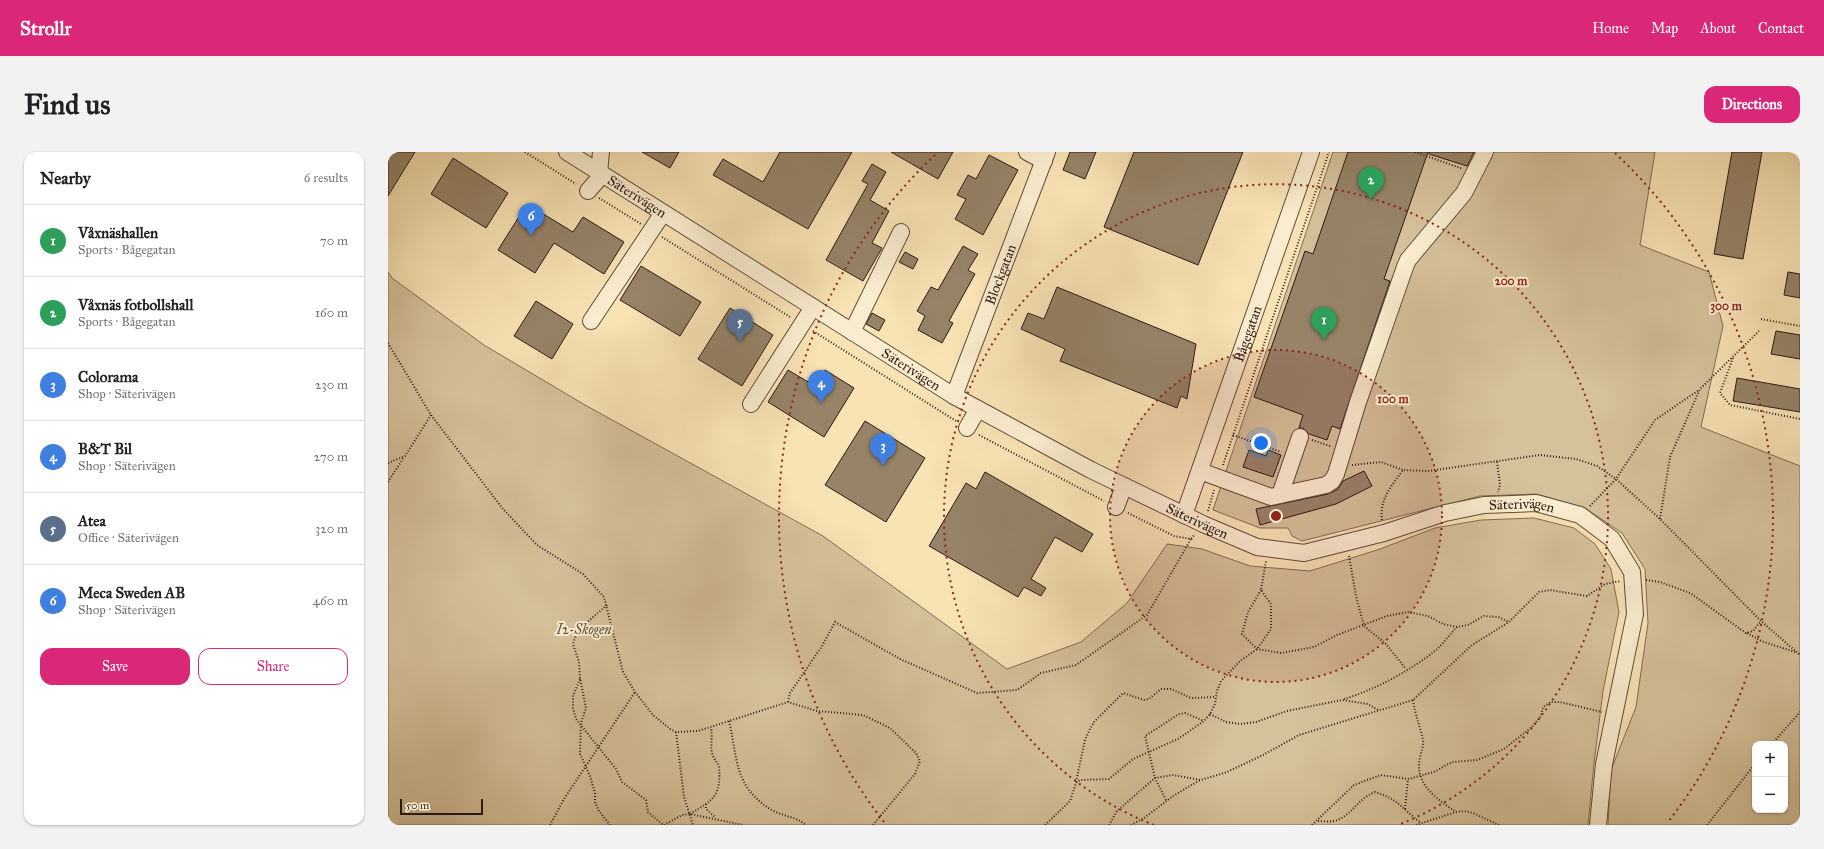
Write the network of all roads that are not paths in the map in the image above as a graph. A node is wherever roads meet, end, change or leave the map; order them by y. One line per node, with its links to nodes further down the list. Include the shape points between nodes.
1 (567, 152): 7 (street, Säterivägen)
2 (601, 152): 7 (street)
3 (1027, 152): 6 (street)
4 (1311, 152): 19 (street, Bågegatan)
5 (1485, 152): 21 (street, via 1476,173 1459,200 1408,260 1358,402 1339,467 1332,481 1326,485)
6 (1045, 157): 14 (street, Blockgatan)
7 (600, 174): 8 (street); 9 (street, Säterivägen)
8 (588, 191)
9 (663, 213): 11 (street, Säterivägen); 12 (street)
10 (901, 232): 13 (street)
11 (813, 307): 13 (street, Säterivägen); 15 (street)
12 (591, 321)
13 (852, 332): 14 (street, Säterivägen)
14 (954, 396): 16 (street, Säterivägen)
15 (751, 404)
16 (978, 409): 17 (street); 20 (street, Säterivägen)
17 (966, 428)
18 (1300, 437): 21 (street)
19 (1200, 471): 21 (street, via 1266,496); 23 (street, Bågegatan)
20 (1124, 486): 22 (street); 23 (street, Säterivägen)
21 (1280, 494)
22 (1116, 507)
23 (1184, 515): 24 (street, Säterivägen, via 1257,547 1304,553 1384,533 1445,513 1495,505 1536,503 1580,515 1612,539 1632,572 1635,614 1604,764)
24 (1598, 825)

